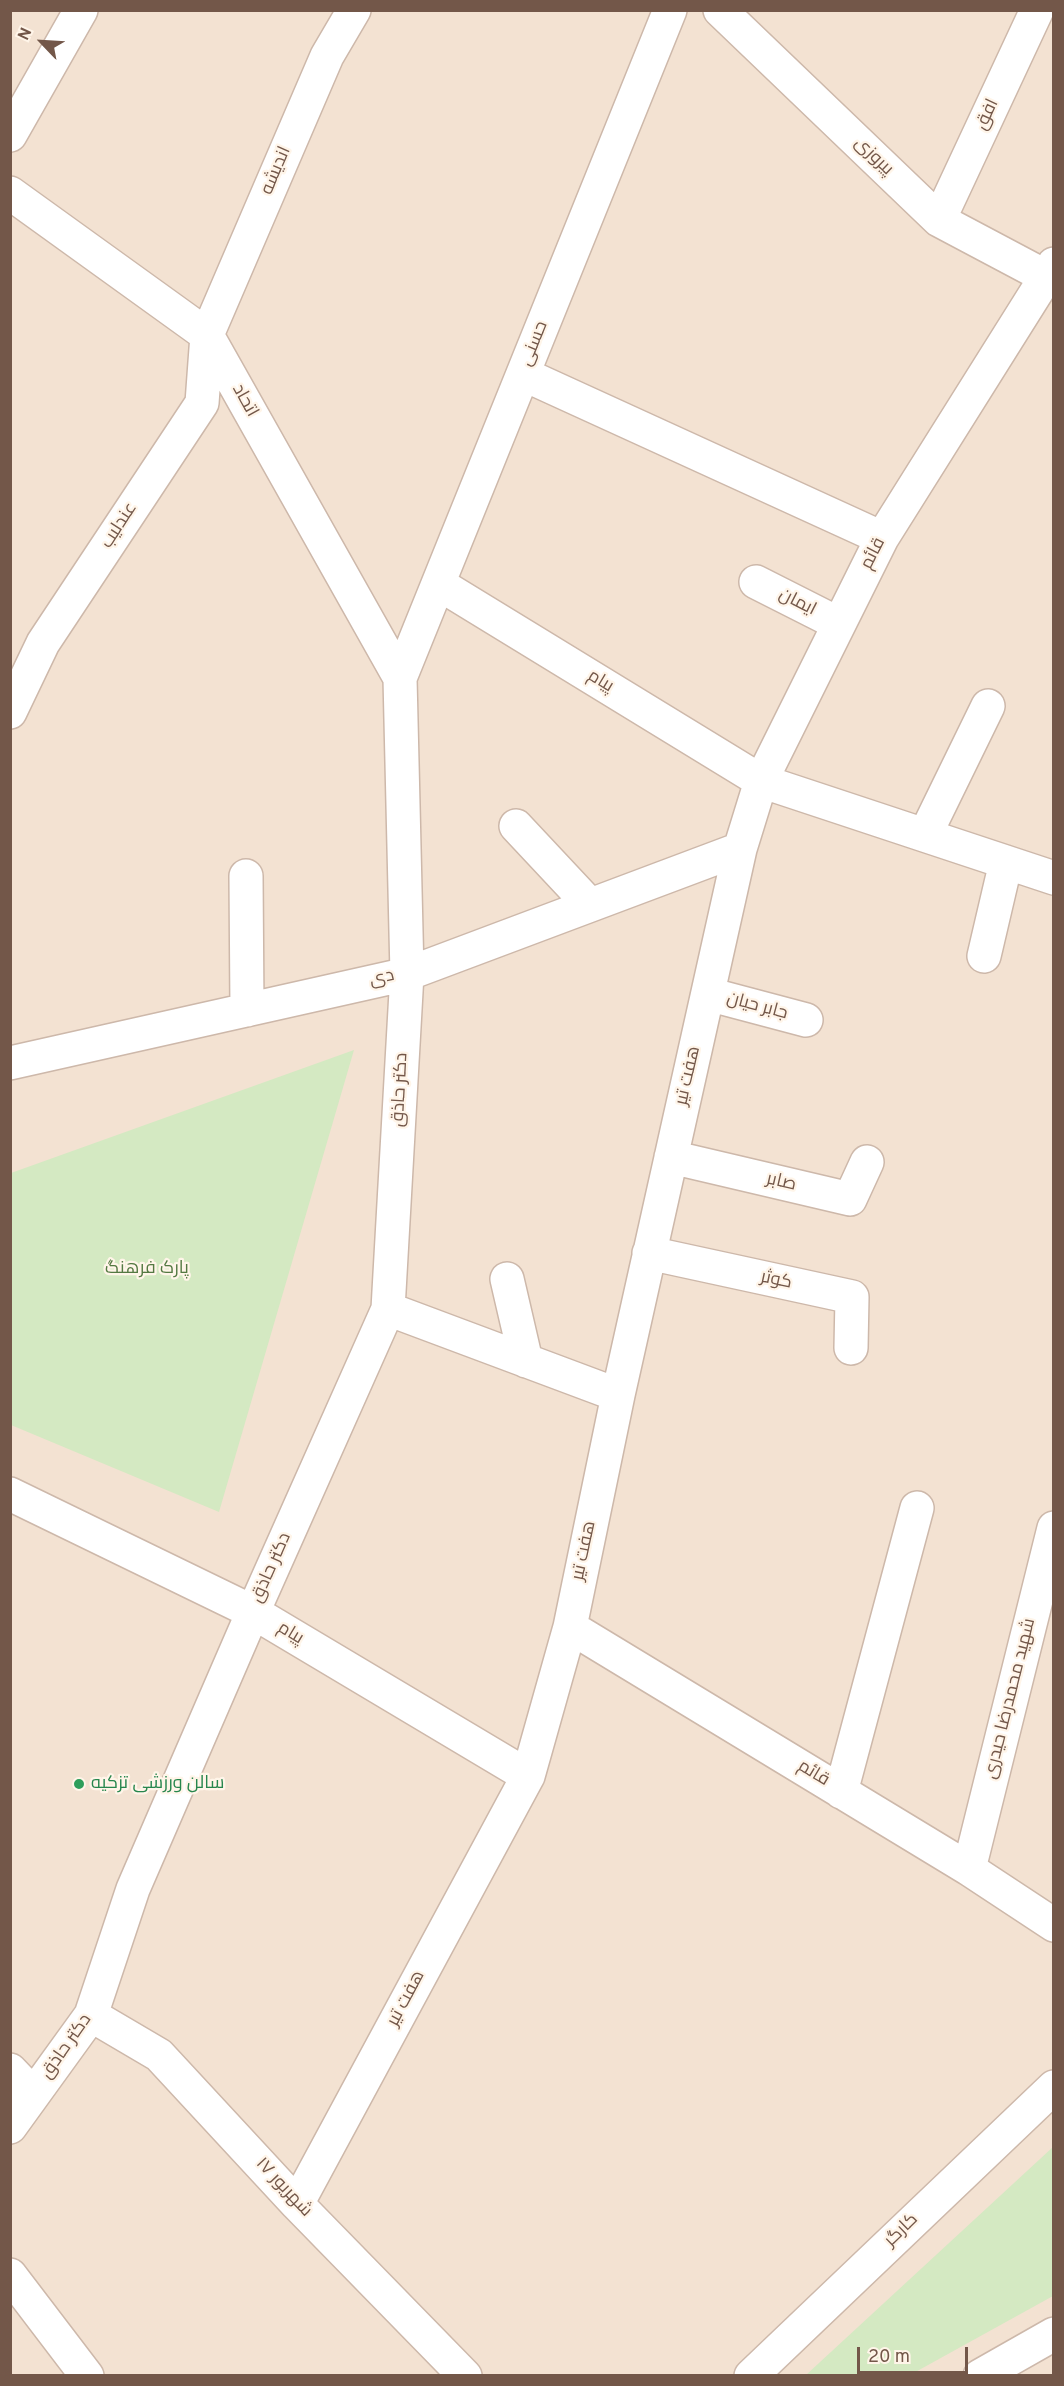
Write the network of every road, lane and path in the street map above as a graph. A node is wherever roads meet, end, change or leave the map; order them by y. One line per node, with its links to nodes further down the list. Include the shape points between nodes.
1 (81, 10): 6 (street)
2 (354, 10): 10 (street, اندیشه, via 327,56)
3 (670, 10): 11 (street, حسنی)
4 (720, 10): 8 (street, پیروزی)
5 (1037, 10): 8 (street, افق)
6 (10, 135)
7 (10, 193): 10 (street, اتحاد)
8 (939, 220): 9 (street, پیروزی)
9 (1051, 274): 12 (street, قائم)
10 (207, 335): 16 (street, اتحاد); 18 (street, عندلیب, via 202,403 43,643)
11 (523, 374): 12 (street); 14 (street, حسنی)
12 (882, 538): 15 (street, قائم)
13 (756, 582): 15 (street, ایمان)
14 (439, 584): 16 (street, حسنی); 19 (street, پیام)
15 (839, 624): 19 (street, قائم)
16 (400, 678): 28 (street, دکتر حاذق)
17 (988, 706): 21 (street)
18 (10, 712)
19 (761, 781): 21 (street, پیام); 22 (street, قائم)
20 (516, 826): 26 (street)
21 (925, 835): 23 (street, پیام)
22 (740, 849): 26 (street, دی); 29 (street, هفت تیر)
23 (1006, 862): 25 (street, پیام); 27 (street)
24 (246, 876): 30 (street)
25 (1053, 878)
26 (590, 905): 28 (street, دی)
27 (984, 956)
28 (407, 974): 30 (street, دی); 37 (street, دکتر حاذق)
29 (708, 994): 31 (street, جابر حیان); 33 (street, هفت تیر)
30 (247, 1010): 32 (street, دی)
31 (806, 1020)
32 (10, 1063)
33 (671, 1157): 34 (street, صابر, via 850,1199); 35 (street, هفت تیر)
34 (867, 1162)
35 (649, 1253): 38 (street, کوثر, via 852,1298); 40 (street, هفت تیر)
36 (507, 1279): 39 (street)
37 (388, 1309): 39 (street); 44 (street, دکتر حاذق)
38 (851, 1348)
39 (526, 1361): 40 (street)
40 (618, 1395): 45 (street, هفت تیر)
41 (10, 1494): 44 (street, پیام)
42 (917, 1508): 47 (street)
43 (1053, 1528): 48 (street, شهید محمدرضا حیدری)
44 (253, 1612): 46 (street, پیام); 50 (street, دکتر حاذق, via 133,1889)
45 (570, 1627): 46 (street, هفت تیر); 47 (street, قائم)
46 (528, 1776): 55 (street, هفت تیر)
47 (841, 1792): 48 (street, قائم)
48 (969, 1869): 49 (street, قائم)
49 (1053, 1925)
50 (91, 2015): 53 (street, دکتر حاذق); 55 (street, ۱۷ شهریور, via 159,2055)
51 (10, 2070): 53 (street)
52 (1053, 2087): 60 (street, کارگر)
53 (33, 2094): 54 (street, دکتر حاذق)
54 (10, 2127)
55 (297, 2204): 59 (street, ۱۷ شهریور)
56 (10, 2275): 58 (street)
57 (1053, 2334): 61 (street)
58 (87, 2376)
59 (465, 2376)
60 (751, 2376)
61 (980, 2376)

